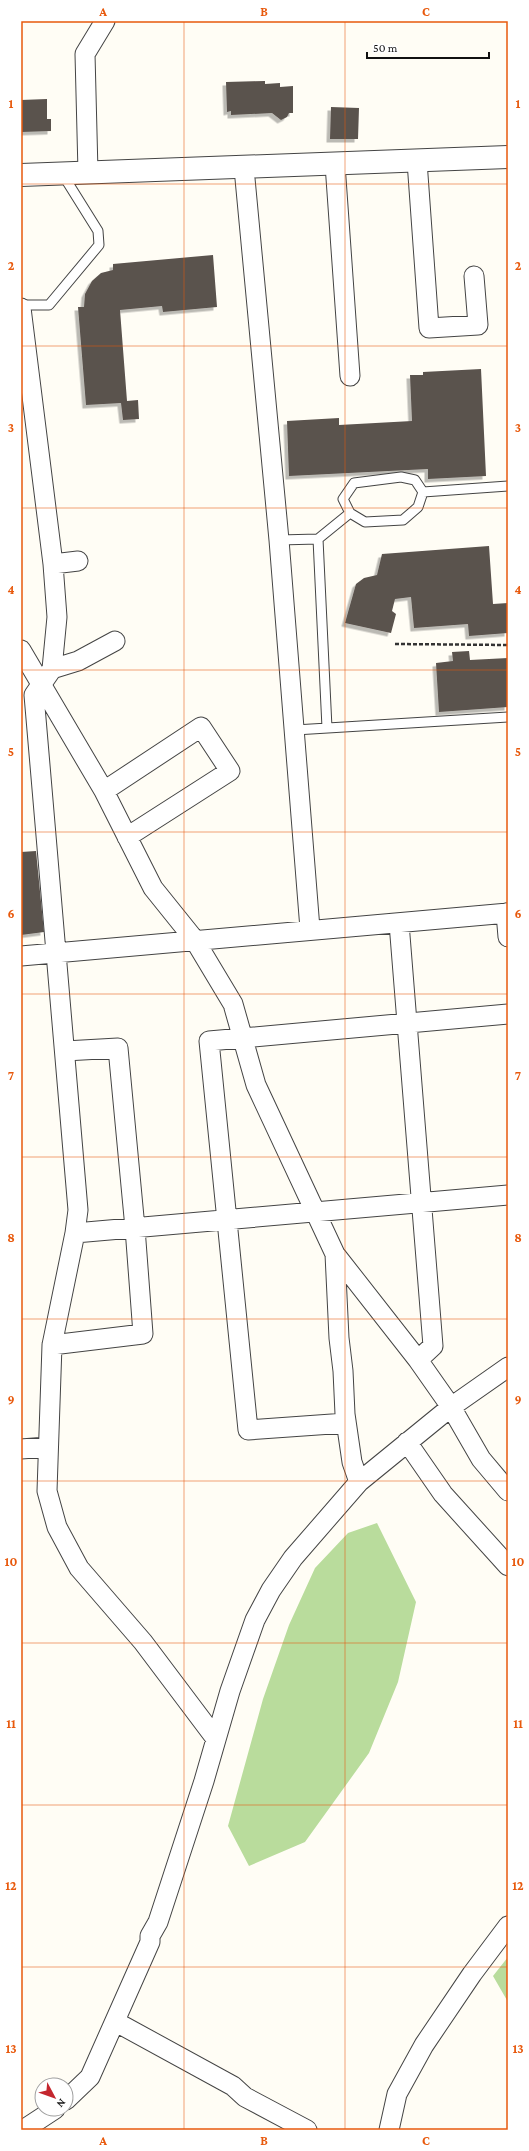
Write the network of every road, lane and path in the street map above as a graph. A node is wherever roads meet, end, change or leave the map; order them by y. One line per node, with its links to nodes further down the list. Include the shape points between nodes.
1 (105, 21): 6 (street, via 85,54)
2 (508, 157): 3 (street)
3 (417, 161): 4 (street); 9 (street, via 429,328 478,324)
4 (335, 164): 5 (street); 12 (street)
5 (244, 168): 6 (street); 17 (street)
6 (88, 172): 7 (street)
7 (62, 174): 8 (street); 10 (lane, via 98,231 99,245 48,306)
8 (21, 175)
9 (474, 276)
10 (21, 305)
11 (21, 308): 19 (street)
12 (350, 376)
13 (508, 486): 14 (lane)
14 (423, 492): 15 (lane, via 418,507 403,520 366,522); 15 (lane, via 415,480 401,477 354,483 344,499)
15 (350, 513): 16 (lane)
16 (318, 539): 17 (lane); 27 (lane)
17 (280, 540): 28 (street)
18 (78, 562): 19 (street)
19 (53, 564): 24 (street, via 57,617)
20 (115, 641): 24 (street, via 78,661)
21 (395, 644): 22 (path)
22 (508, 644)
23 (21, 650): 25 (street)
24 (52, 669): 25 (street)
25 (41, 685): 29 (street); 36 (street, via 34,695)
26 (508, 717): 27 (lane)
27 (327, 728): 28 (lane)
28 (295, 730): 33 (street)
29 (104, 792): 30 (street); 30 (street, via 201,727 230,771)
30 (127, 837): 35 (street, via 153,888)
31 (507, 913): 32 (street); 34 (street)
32 (399, 923): 33 (street); 39 (street)
33 (310, 929): 35 (street)
34 (508, 937)
35 (194, 939): 36 (street); 40 (street, via 233,1004)
36 (57, 953): 37 (street); 41 (street)
37 (21, 956)
38 (508, 1014): 39 (street)
39 (407, 1023): 40 (street); 43 (street)
40 (244, 1038): 44 (street, via 256,1085); 45 (street, via 209,1041)
41 (65, 1051): 46 (street, via 118,1048); 47 (street, via 78,1210)
42 (508, 1195): 43 (street)
43 (422, 1203): 44 (street); 50 (street, via 433,1346)
44 (317, 1213): 45 (street); 48 (street)
45 (227, 1220): 46 (street); 53 (street, via 248,1430)
46 (135, 1228): 47 (street); 49 (street, via 142,1334)
47 (75, 1233): 49 (street)
48 (336, 1254): 50 (street); 53 (street)
49 (52, 1345): 55 (street)
50 (418, 1360): 52 (street)
51 (508, 1367): 52 (street)
52 (451, 1408): 54 (street); 58 (street, via 481,1459)
53 (346, 1423): 57 (street, via 352,1462)
54 (407, 1442): 57 (street); 59 (street, via 443,1494)
55 (47, 1447): 56 (street); 60 (street, via 47,1491 57,1527 79,1568 143,1642)
56 (21, 1449)
57 (359, 1482): 60 (street, via 293,1558 271,1590 255,1620)
58 (508, 1491)
59 (508, 1566)
60 (216, 1739): 62 (street, via 158,1922)
61 (508, 1926): 67 (street, via 424,2045 397,2094)
62 (116, 2022): 63 (street, via 90,2077); 66 (street, via 233,2086 245,2097)
63 (74, 2092)
64 (43, 2117): 65 (street)
65 (23, 2130)
66 (308, 2130)
67 (389, 2130)

